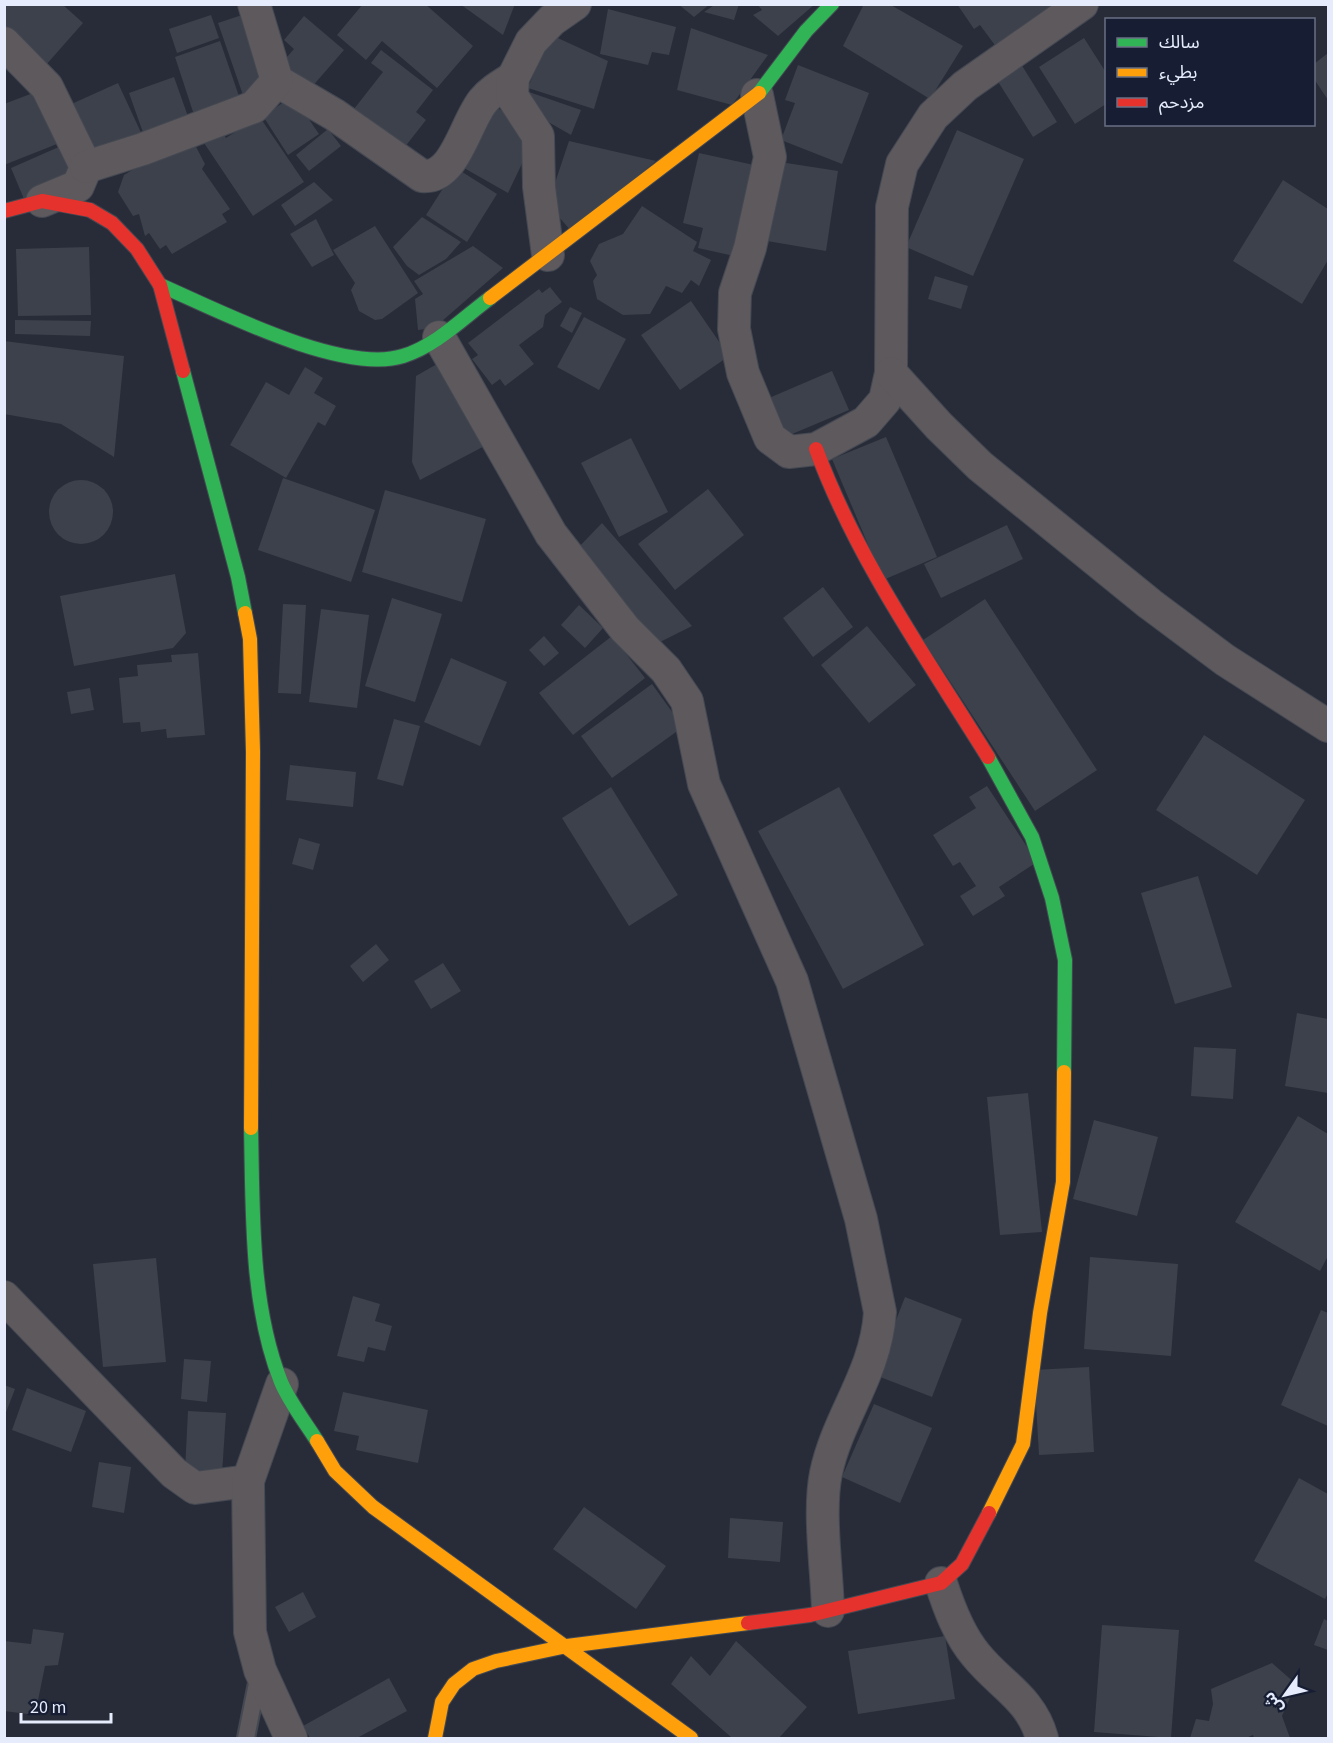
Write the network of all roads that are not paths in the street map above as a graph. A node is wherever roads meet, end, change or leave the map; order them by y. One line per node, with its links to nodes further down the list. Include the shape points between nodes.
1 (254, 4): 7 (street)
2 (575, 4): 6 (street, via 531,42)
3 (832, 4): 8 (street)
4 (1082, 4): 15 (street, via 965,86 933,116 902,164 892,207)
5 (4, 43): 9 (street, via 47,87)
6 (513, 78): 7 (street, via 482,102 444,170 433,177 422,176); 12 (street, via 515,104 538,136 539,188)
7 (277, 81): 9 (street, via 254,107)
8 (757, 95): 12 (street); 16 (street, via 770,157 750,248 735,293 734,329 743,373 770,438 789,452)
9 (86, 167): 10 (street, via 78,186)
10 (42, 201): 11 (street); 13 (street, via 90,210 112,223 137,249)
11 (4, 211)
12 (549, 255): 14 (street)
13 (160, 285): 14 (street, via 273,334 363,358 396,358); 19 (street, via 238,577 250,639 253,1214 260,1294)
14 (439, 337): 22 (street, via 551,534 625,629 666,670 687,701 704,784 792,981 861,1219 880,1312 866,1376 826,1473 823,1499)
15 (891, 373): 16 (street, via 885,400 866,422); 17 (street, via 980,466 1150,604 1225,660)
16 (816, 449): 21 (street, via 863,555 989,758 1032,837 1052,898 1065,960 1063,1182 1023,1444 1011,1475 968,1554 957,1571)
17 (1329, 726)
18 (4, 1297): 20 (street, via 174,1473 195,1488)
19 (282, 1384): 20 (street); 23 (street, via 335,1471 373,1507)
20 (248, 1481): 24 (street, via 250,1632)
21 (942, 1583): 22 (street); 29 (street, via 948,1605 975,1654 1020,1696)
22 (828, 1611): 23 (street)
23 (567, 1646): 27 (street, via 473,1669 454,1684 442,1702); 28 (street)
24 (260, 1670): 25 (lane); 26 (street)
25 (246, 1738)
26 (291, 1738)
27 (435, 1738)
28 (691, 1738)
29 (1042, 1738)

